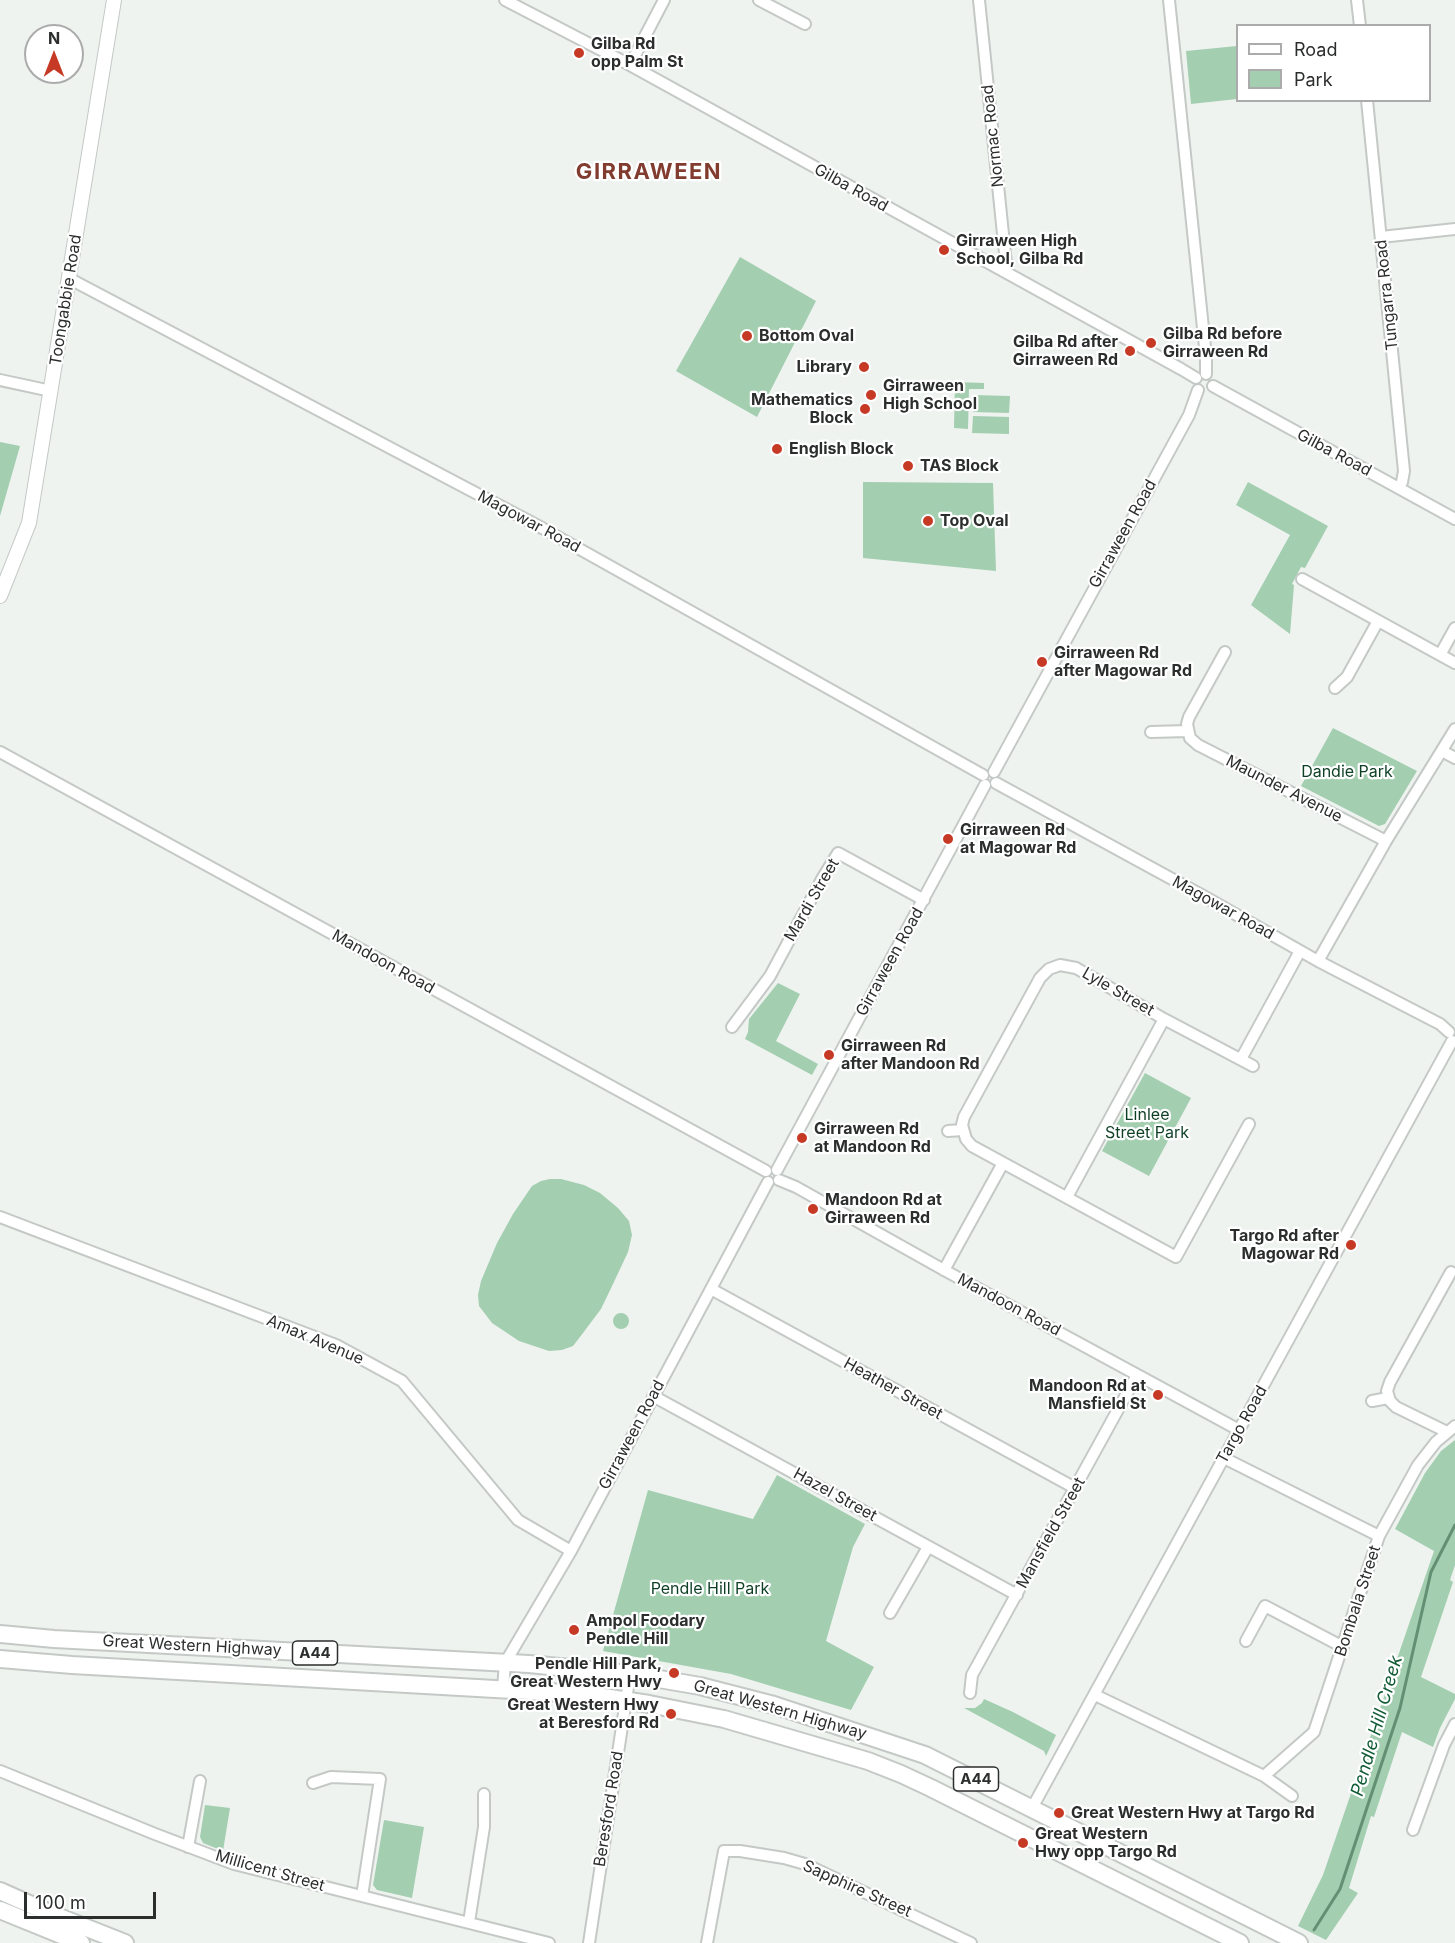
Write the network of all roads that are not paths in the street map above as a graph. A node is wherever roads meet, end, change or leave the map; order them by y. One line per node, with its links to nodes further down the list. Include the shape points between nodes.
1 (114, 0): 16 (main road, Toongabbie Road)
2 (506, 0): 8 (street, Gilba Road)
3 (664, 0): 11 (street)
4 (759, 0): 9 (street)
5 (979, 0): 15 (street, Normac Road)
6 (1169, 0): 17 (street, via 1206,357)
7 (1357, 0): 10 (street)
8 (523, 4): 11 (street, Gilba Road)
9 (805, 24)
10 (1360, 24)
11 (630, 65): 15 (street, Gilba Road)
12 (1367, 102): 14 (street, Tungarra Road)
13 (1455, 229): 14 (street)
14 (1381, 237): 22 (street, Tungarra Road, via 1404,471)
15 (1007, 273): 17 (street, Gilba Road)
16 (69, 279): 21 (main road, Toongabbie Road); 38 (street, Magowar Road, via 542,528)
17 (1201, 376): 19 (street, via 1212,378); 20 (street, via 1195,386)
18 (0, 380): 21 (street)
19 (1213, 386): 20 (street, via 1207,392); 22 (street, Gilba Road)
20 (1198, 390): 38 (street, Girraween Road, via 1189,415)
21 (51, 391): 25 (main road, Toongabbie Road, via 29,523)
22 (1399, 488): 23 (street, Gilba Road)
23 (1455, 519)
24 (1302, 579): 26 (street)
25 (0, 596)
26 (1378, 621): 29 (street); 31 (street, via 1347,677)
27 (1455, 628): 29 (street)
28 (1225, 652): 33 (street, via 1189,717)
29 (1440, 655): 30 (street)
30 (1455, 663)
31 (1335, 688)
32 (1455, 729): 36 (street)
33 (1187, 731): 34 (street); 39 (street, Maunder Avenue, via 1198,745)
34 (1151, 732)
35 (0, 752): 52 (street, Mandoon Road)
36 (1442, 752): 37 (street); 39 (street)
37 (1455, 758)
38 (990, 779): 40 (street, Girraween Road); 41 (street, Magowar Road)
39 (1386, 841): 42 (street)
40 (924, 900): 44 (street, Mardi Street, via 838,853 770,976); 52 (street, Girraween Road)
41 (1300, 951): 42 (street, Magowar Road); 46 (street)
42 (1318, 961): 45 (street, Magowar Road, via 1440,1024)
43 (1164, 1019): 46 (street, Lyle Street); 49 (street, Lyle Street, via 1076,968 1060,965 1049,969 1040,978 964,1117); 53 (street)
44 (732, 1027)
45 (1453, 1036): 63 (street, Targo Road)
46 (1241, 1059): 47 (street, Lyle Street)
47 (1253, 1066)
48 (1249, 1124): 53 (street, via 1176,1257)
49 (963, 1130): 50 (street); 51 (street, via 972,1146)
50 (948, 1131)
51 (1003, 1163): 53 (street); 55 (street)
52 (772, 1176): 55 (street, Mandoon Road); 57 (street, Girraween Road)
53 (1067, 1197)
54 (0, 1217): 68 (street, Amax Avenue, via 336,1345 402,1381 518,1520)
55 (944, 1270): 58 (street, Mandoon Road)
56 (1451, 1272): 60 (street, via 1390,1382)
57 (711, 1289): 59 (street, Girraween Road); 65 (street, Heather Street)
58 (1137, 1374): 63 (street, Mandoon Road); 65 (street, Mansfield Street)
59 (653, 1396): 67 (street, Hazel Street); 68 (street, Girraween Road)
60 (1388, 1398): 61 (street); 62 (street, via 1395,1407)
61 (1372, 1401)
62 (1451, 1429): 66 (street, Bombala Street, via 1428,1450)
63 (1239, 1430): 64 (street, Targo Road)
64 (1224, 1458): 66 (street); 79 (street, Targo Road)
65 (1075, 1488): 69 (street, Mansfield Street)
66 (1379, 1536): 73 (street, Bombala Street)
67 (928, 1547): 69 (street, Hazel Street); 70 (street)
68 (571, 1551): 75 (street, Girraween Road)
69 (1017, 1595): 78 (street, Mansfield Street, via 972,1675)
70 (890, 1613)
71 (0, 1634): 75 (highway, Great Western Highway / A44)
72 (1246, 1641): 73 (street, via 1265,1606)
73 (1343, 1647): 83 (street, Bombala Street, via 1314,1732)
74 (0, 1659): 77 (highway, Great Western Highway / A44)
75 (505, 1663): 76 (highway, Great Western Highway / A44); 77 (street, Girraween Road)
76 (630, 1674): 80 (street, Beresford Road); 88 (highway, Great Western Highway / A44, via 745,1697 901,1745)
77 (503, 1689): 80 (highway, Great Western Highway / A44)
78 (970, 1693)
79 (1095, 1695): 83 (street); 88 (street, Targo Road)
80 (626, 1700): 98 (street, Beresford Road); 101 (highway, Great Western Highway / A44, via 723,1719 879,1766 931,1788)
81 (1455, 1724): 89 (street)
82 (0, 1770): 90 (street, Millicent Street)
83 (1264, 1776): 87 (street)
84 (200, 1781): 90 (street)
85 (313, 1783): 92 (street, via 331,1777 380,1779)
86 (484, 1794): 94 (street, via 484,1827)
87 (1292, 1796)
88 (1032, 1808): 102 (highway, Great Western Highway / A44)
89 (1413, 1830)
90 (188, 1847): 92 (street, Millicent Street, via 234,1864)
91 (0, 1891): 96 (highway)
92 (362, 1896): 94 (street, Millicent Street)
93 (0, 1910): 95 (highway)
94 (469, 1922): 97 (street, Millicent Street)
95 (81, 1943)
96 (125, 1943)
97 (549, 1943)
98 (589, 1943)
99 (707, 1943): 100 (street, Sapphire Street, via 724,1851 805,1864)
100 (971, 1943)
101 (1240, 1943)
102 (1299, 1943)

